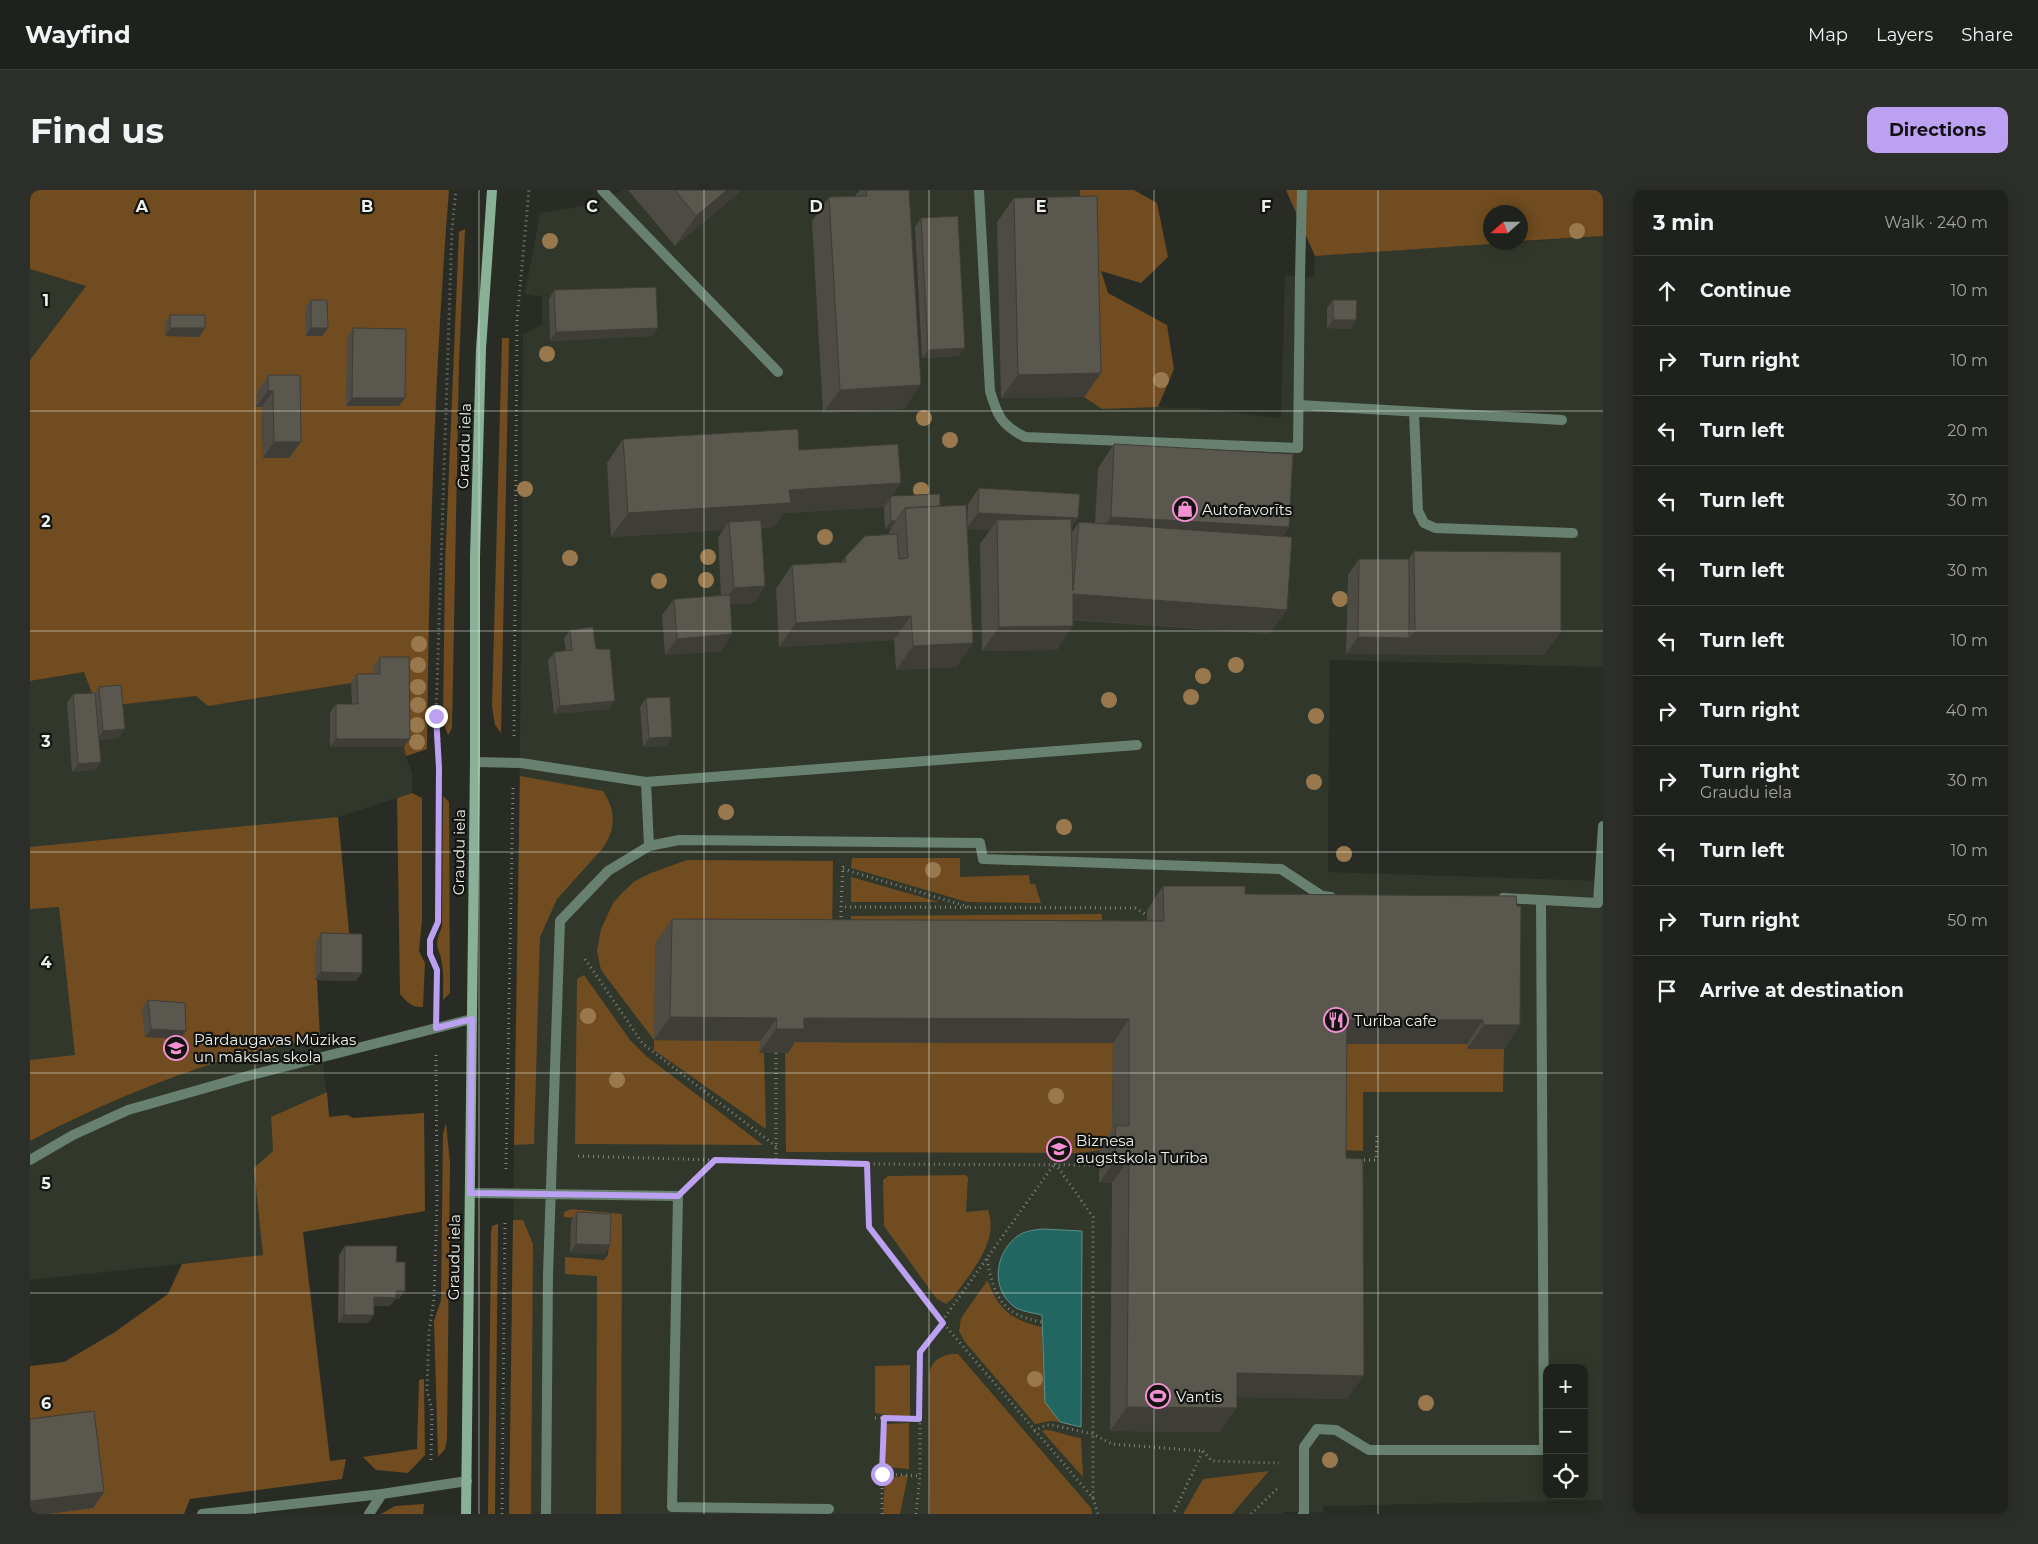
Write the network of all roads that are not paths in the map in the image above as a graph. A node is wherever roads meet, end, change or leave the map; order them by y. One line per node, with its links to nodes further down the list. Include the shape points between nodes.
1 (492, 190): 11 (main road, Graudu iela, via 477,488)
2 (602, 190): 5 (street)
3 (979, 190): 6 (street, via 990,391 996,414 1010,430 1025,437 1298,448)
4 (1302, 190): 6 (street)
5 (778, 372)
6 (1298, 405): 7 (street)
7 (1414, 412): 8 (street); 9 (street, via 1418,511 1424,523 1436,528)
8 (1562, 420)
9 (1573, 533)
10 (1137, 745): 12 (street)
11 (475, 762): 12 (street, via 513,762); 18 (main road, Graudu iela)
12 (646, 782): 14 (street)
13 (1603, 826): 17 (street, via 1598,903)
14 (649, 846): 15 (street, via 679,840 980,843 982,859 1281,869 1322,896); 21 (street, via 608,871 560,921)
15 (1341, 897)
16 (1494, 898): 17 (street)
17 (1542, 901): 26 (street, via 1544,1450 1369,1450 1336,1430 1317,1430 1304,1446)
18 (472, 1019): 19 (street, via 128,1110 73,1134); 20 (main road, Graudu iela)
19 (30, 1160)
20 (470, 1193): 21 (street); 22 (main road, Graudu iela)
21 (550, 1194): 24 (street, via 678,1196 672,1507); 30 (street)
22 (467, 1481): 23 (street); 29 (main road, Graudu iela)
23 (382, 1494): 25 (street); 28 (street)
24 (829, 1509)
25 (224, 1512): 27 (street)
26 (1304, 1513)
27 (202, 1514)
28 (369, 1514)
29 (466, 1514)
30 (546, 1514)

